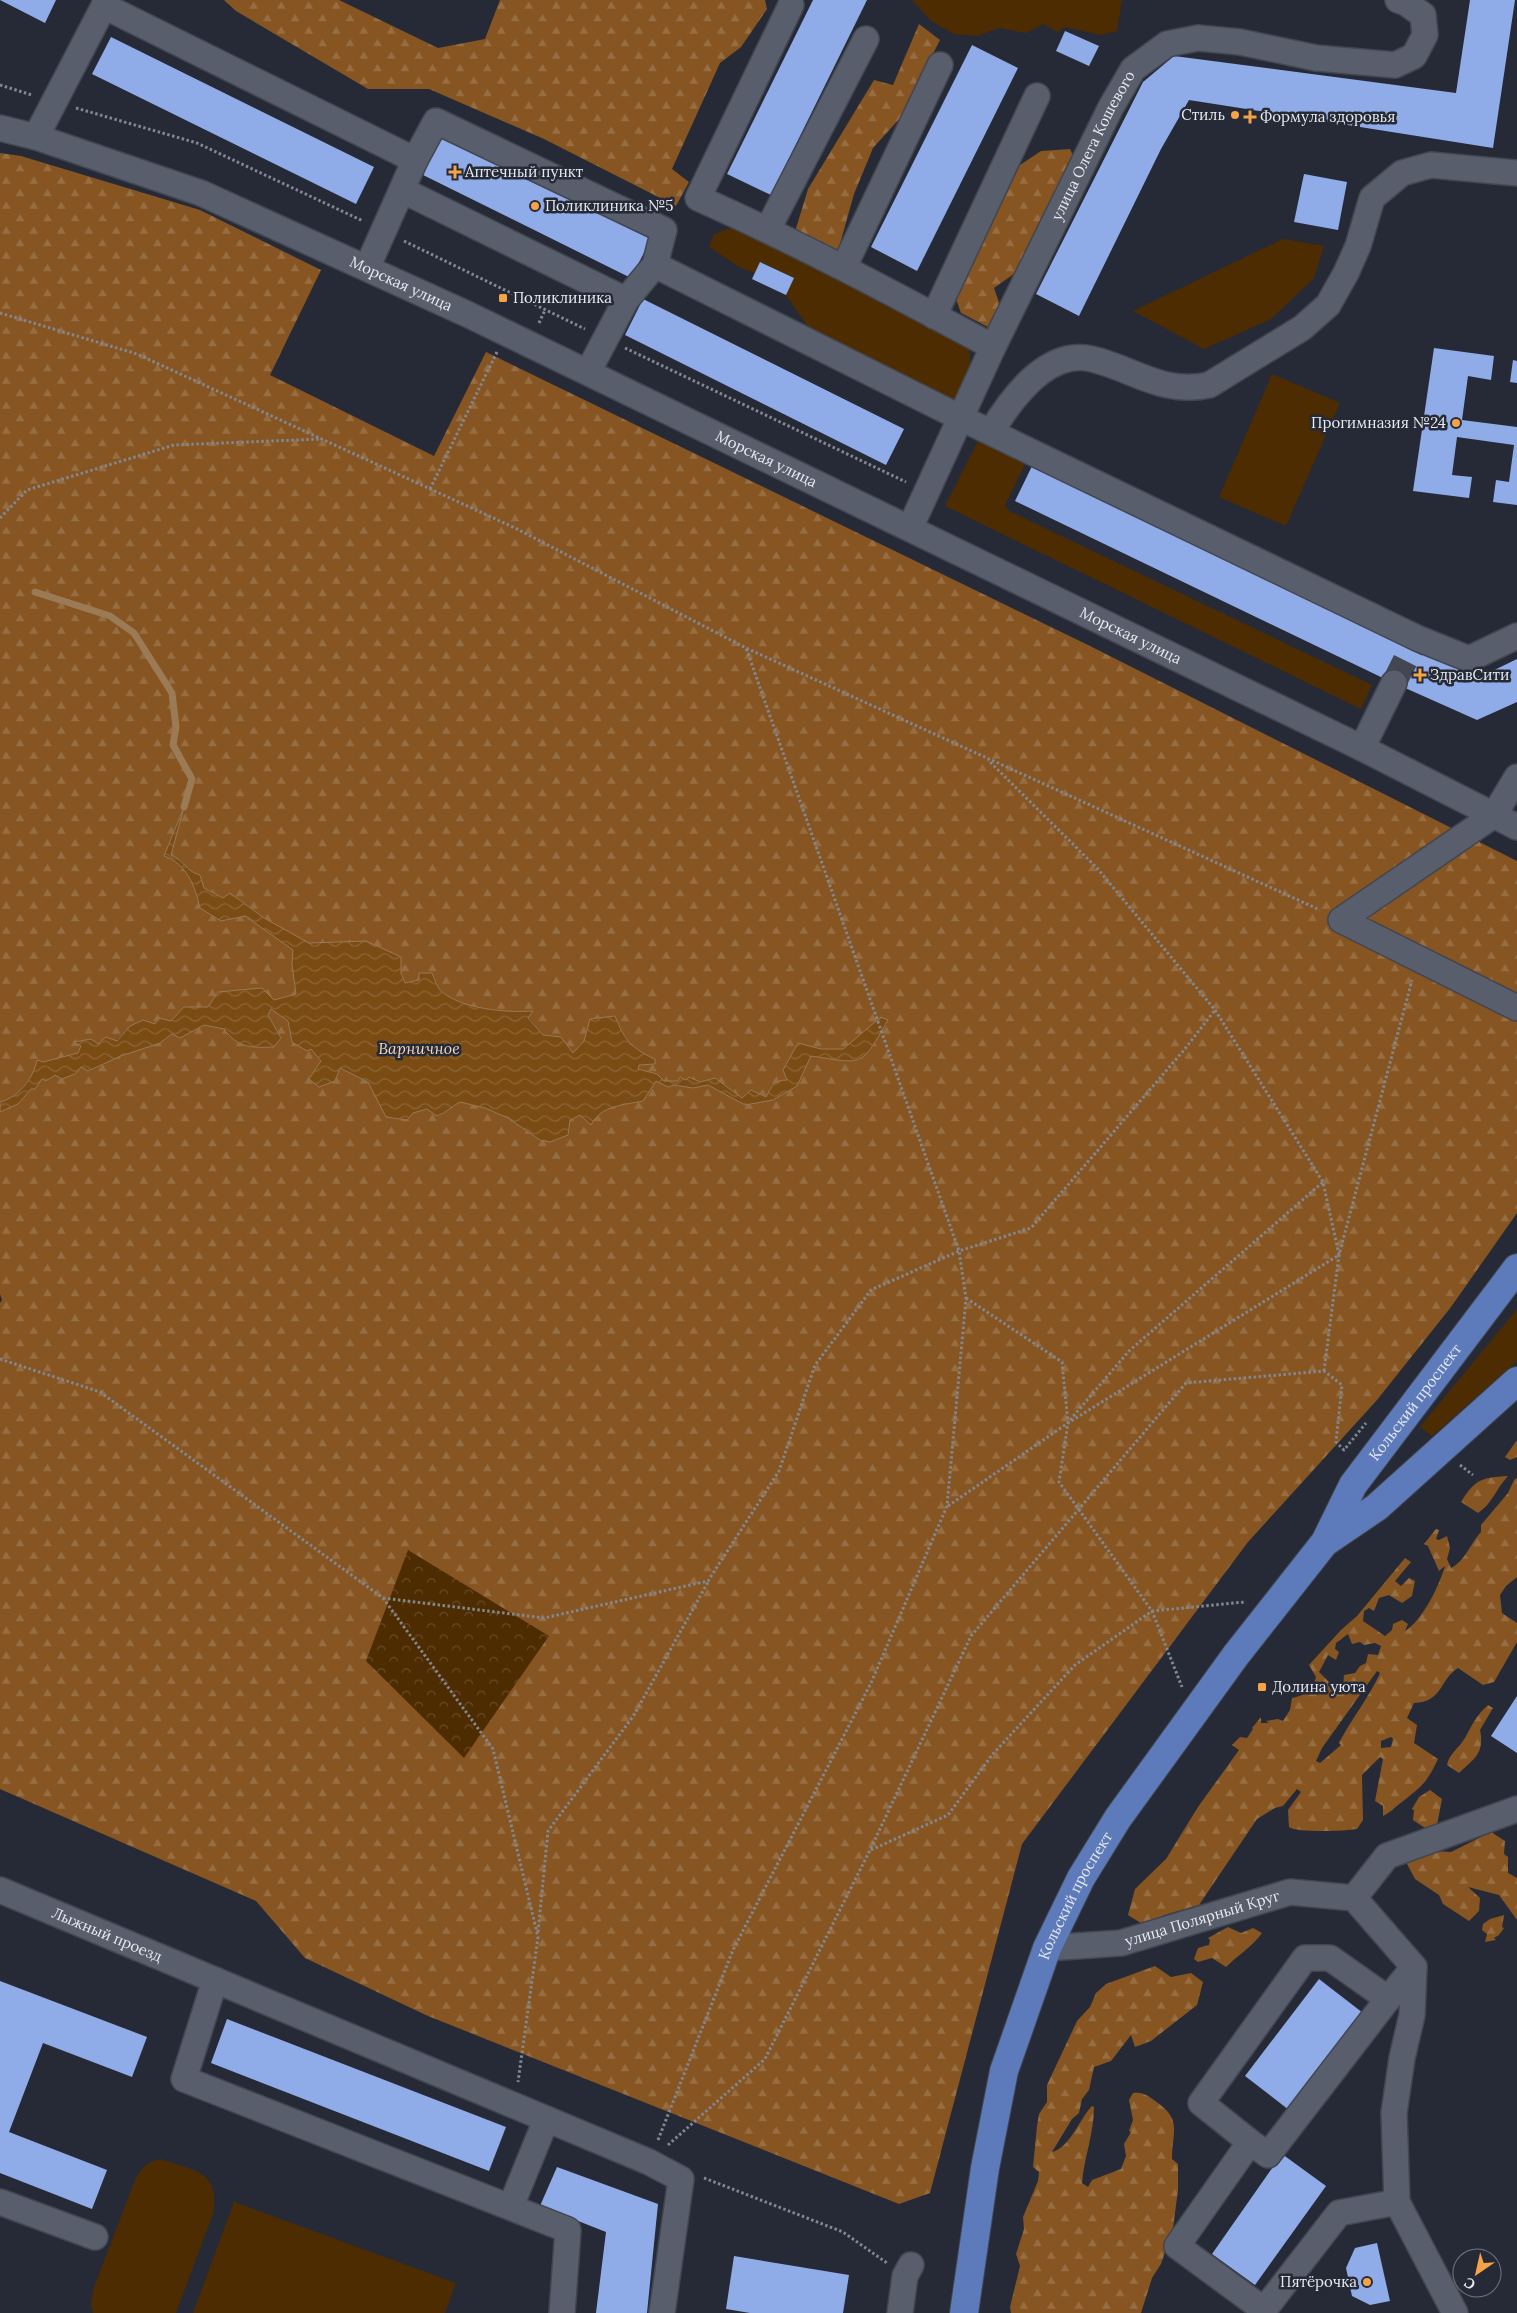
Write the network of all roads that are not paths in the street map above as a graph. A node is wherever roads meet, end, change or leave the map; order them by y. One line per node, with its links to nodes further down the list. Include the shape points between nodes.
1 (1398, 0): 18 (street, улица Олега Кошевого, via 1423,14 1425,35 1414,56 1395,65 1316,58 1240,42 1198,38 1167,44 1133,68)
2 (105, 3): 8 (street); 9 (street)
3 (791, 5): 12 (street, via 698,198)
4 (866, 39): 12 (street)
5 (940, 65): 14 (street)
6 (1037, 96): 17 (street)
7 (0, 128): 8 (street, Морская улица)
8 (36, 137): 15 (street, Морская улица, via 201,193)
9 (415, 160): 11 (street); 13 (street, via 436,121 664,230)
10 (1517, 173): 21 (street, via 1431,165 1402,173 1372,198 1358,246 1328,305 1302,328 1209,385 1179,387 1091,358 1052,362 1007,405)
11 (402, 190): 15 (street); 16 (street)
12 (768, 229): 14 (street)
13 (655, 265): 16 (street); 20 (street)
14 (844, 267): 17 (street)
15 (367, 268): 19 (street, Морская улица)
16 (626, 300): 19 (street)
17 (934, 316): 18 (street)
18 (993, 347): 20 (street, улица Олега Кошевого)
19 (588, 372): 22 (street, Морская улица)
20 (961, 418): 21 (street); 22 (street, улица Олега Кошевого)
21 (991, 432): 23 (street, via 1415,642 1470,659)
22 (910, 528): 25 (street, Морская улица)
23 (1517, 636)
24 (1394, 683): 25 (street)
25 (1362, 748): 27 (street, Морская улица)
26 (1517, 777): 27 (street)
27 (1494, 815): 28 (street, Морская улица); 29 (street, via 1342,920)
28 (1517, 827)
29 (1517, 1008)
30 (1517, 1268): 32 (main road, Кольский проспект, via 1353,1485)
31 (1517, 1382): 32 (main road, Кольский проспект, via 1377,1507)
32 (1326, 1542): 36 (main road, Кольский проспект, via 1236,1655 1118,1818 1082,1878)
33 (1517, 1809): 35 (street, via 1387,1856)
34 (0, 1890): 38 (street, Лыжный проезд)
35 (1354, 1898): 36 (street, улица Полярный Круг, via 1290,1892 1122,1943); 37 (street)
36 (1047, 1948): 50 (main road, Кольский проспект, via 1004,2071 985,2168)
37 (1414, 1968): 39 (street); 43 (street, via 1412,2015 1394,2113)
38 (215, 1980): 40 (street, Лыжный проезд); 44 (street, via 184,2079)
39 (1388, 1999): 41 (street, via 1268,2155); 41 (street, via 1330,1958 1305,1958 1200,2103)
40 (546, 2120): 44 (street); 48 (street, Лыжный проезд, via 649,2162 681,2179)
41 (1250, 2142): 43 (street, via 1177,2246 1264,2310 1339,2213)
42 (0, 2202): 45 (street)
43 (1397, 2202): 51 (street)
44 (511, 2206): 47 (street, via 568,2230)
45 (95, 2237)
46 (908, 2270): 49 (street)
47 (562, 2313)
48 (662, 2313)
49 (900, 2313)
50 (964, 2313)
51 (1456, 2313)

